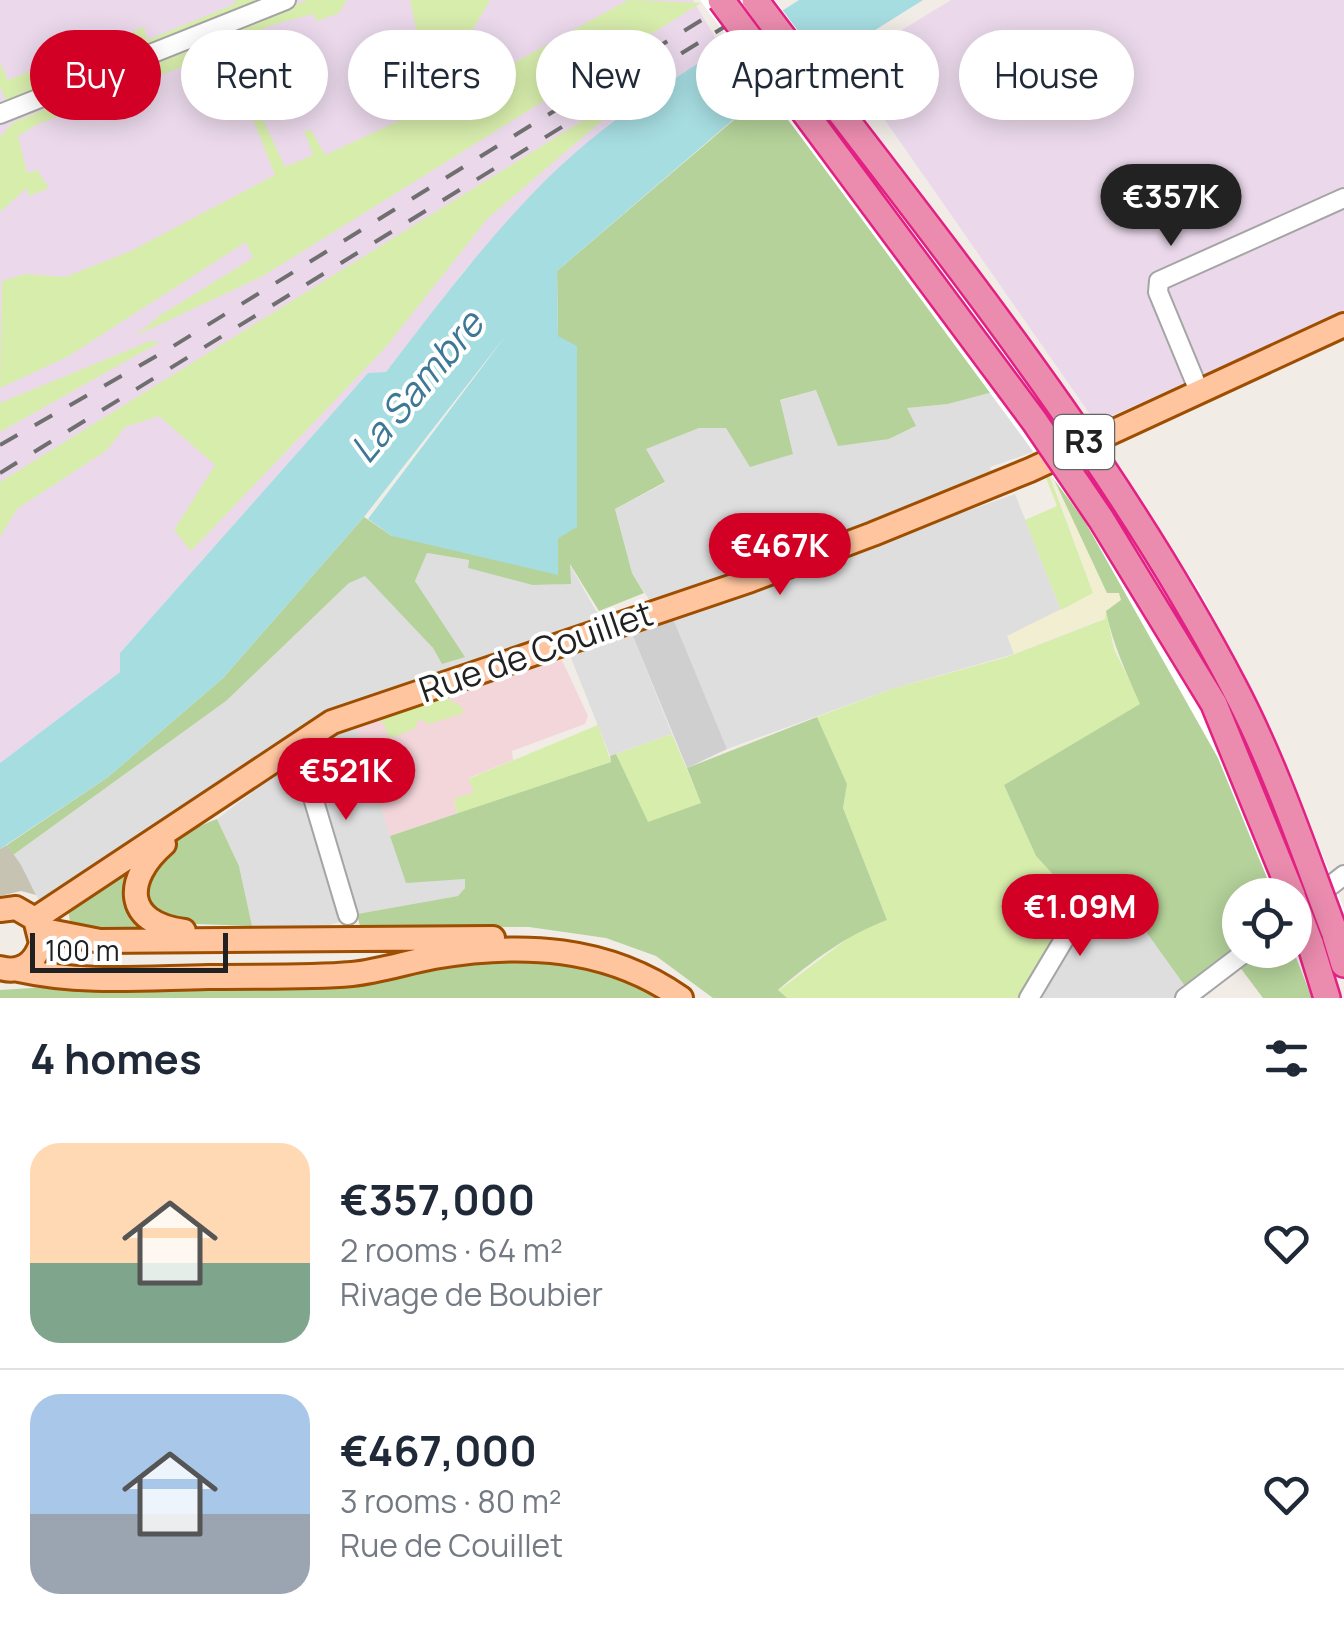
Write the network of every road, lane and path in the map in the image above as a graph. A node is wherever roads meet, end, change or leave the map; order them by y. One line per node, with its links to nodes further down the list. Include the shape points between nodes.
1 (286, 0): 4 (street)
2 (720, 0): 11 (highway, R3, bridge, via 1102,519 1214,704)
3 (755, 0): 19 (highway, R3, bridge, via 1131,509 1234,686 1284,793)
4 (0, 114)
5 (1344, 198): 7 (street, via 1159,281)
6 (1344, 324): 7 (main road, Rue de Couillet)
7 (1199, 391): 8 (main road, Rue de Couillet, via 874,534 350,716)
8 (298, 744): 9 (main road, Rue de Couillet); 15 (street)
9 (190, 815): 16 (main road, Rue de Couillet); 17 (main road, via 142,866 135,889 141,912 162,927)
10 (1344, 875): 13 (street)
11 (1285, 878)
12 (1090, 896): 24 (street)
13 (1312, 900)
14 (0, 910): 16 (main road, via 16,908)
15 (348, 916)
16 (37, 924): 17 (main road, via 75,940); 21 (main road, via 38,953)
17 (256, 938): 23 (main road, via 416,935 564,942 627,957)
18 (1312, 949): 26 (highway, bridge)
19 (1344, 964)
20 (1225, 968): 25 (street)
21 (10, 969): 22 (main road, via 108,980 334,975 516,949 600,959)
22 (681, 998)
23 (698, 998)
24 (1029, 998)
25 (1186, 998)
26 (1327, 998)

